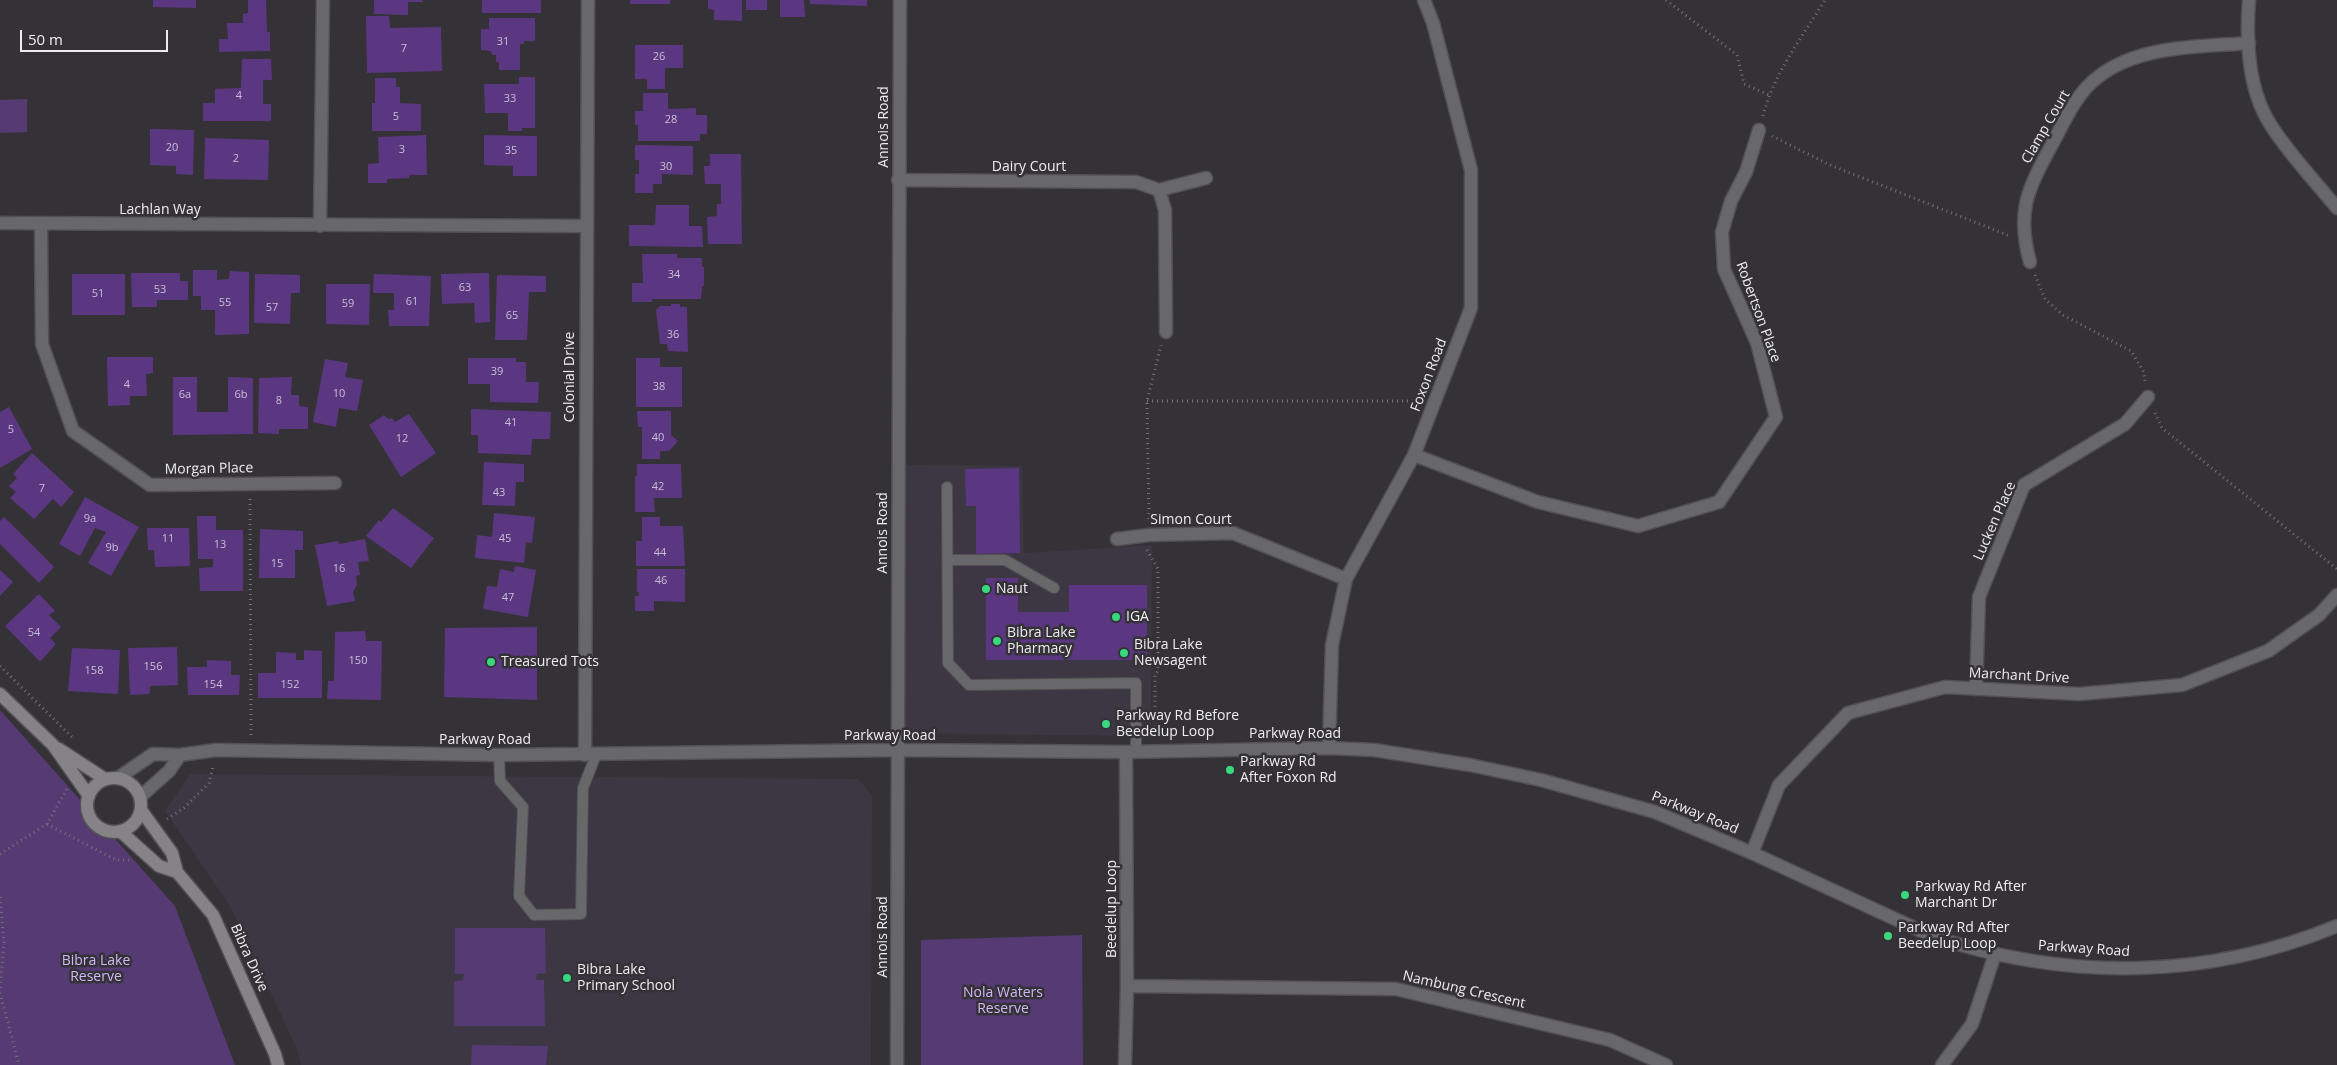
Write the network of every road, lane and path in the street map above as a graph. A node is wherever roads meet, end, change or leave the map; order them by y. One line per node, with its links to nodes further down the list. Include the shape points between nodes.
1 (323, 0): 17 (street)
2 (588, 0): 18 (street, Colonial Drive)
3 (900, 0): 12 (street, Annois Road)
4 (1424, 0): 24 (street, Foxon Road, via 1433,23 1471,170 1471,308)
5 (1666, 0): 9 (path, via 1737,55 1744,84)
6 (1825, 0): 9 (path)
7 (2249, 0): 8 (street)
8 (2249, 43): 14 (street, via 2252,72 2269,122); 19 (street, Clamp Court, via 2163,50 2120,64 2098,77 2072,107 2033,178 2023,213)
9 (1768, 95): 10 (path)
10 (1759, 130): 19 (path, via 1830,166); 25 (street, Robertson Place, via 1722,232 1724,269 1757,343 1776,417 1719,502 1638,526 1538,502)
11 (1206, 178): 13 (street)
12 (898, 180): 13 (street, Dairy Court, via 1136,182); 41 (street, Annois Road)
13 (1159, 190): 21 (street, via 1165,210)
14 (2337, 208)
15 (0, 223): 16 (street, Lachlan Way)
16 (41, 225): 17 (street, Lachlan Way); 27 (street, Morgan Place, via 42,344 73,431 150,485)
17 (320, 226): 18 (street, Lachlan Way)
18 (586, 226): 44 (street, Colonial Drive)
19 (2024, 242): 20 (street, Clamp Court)
20 (2030, 262): 22 (path, via 2044,299 2063,315 2131,351 2144,372)
21 (1166, 332): 23 (path)
22 (2148, 397): 32 (path, via 2162,428); 36 (street, Lucken Place, via 2125,424 2024,485 1979,597)
23 (1147, 401): 24 (path, via 1423,401); 29 (path)
24 (1434, 406): 25 (street, Foxon Road)
25 (1414, 455): 33 (street, Foxon Road)
26 (335, 483): 27 (street, Morgan Place)
27 (250, 484): 42 (path)
28 (947, 487): 31 (lane)
29 (1145, 535): 30 (street, Simon Court); 33 (street, Simon Court, via 1233,533); 38 (path, via 1158,569)
30 (1117, 539)
31 (948, 560): 34 (lane, via 1005,560); 43 (lane, via 948,663 969,685 1136,683)
32 (2337, 569)
33 (1346, 579): 40 (street, Foxon Road, via 1332,645)
34 (1054, 588)
35 (2337, 595): 36 (street, Marchant Drive, via 2319,615 2268,651 2182,685 2079,694)
36 (1976, 689): 54 (street, Marchant Drive, via 1945,687 1848,713 1778,784)
37 (0, 694): 39 (street)
38 (1155, 728)
39 (53, 745): 48 (street); 49 (street)
40 (1329, 748): 43 (street, Parkway Road); 54 (street, Parkway Road, via 1410,754 1541,780 1655,812)
41 (898, 750): 43 (street, Parkway Road); 44 (street, Parkway Road); 64 (street, Annois Road)
42 (251, 751): 45 (street, Parkway Road, via 216,750); 46 (street, Parkway Road)
43 (1131, 752): 60 (street, Beedelup Loop)
44 (590, 755): 46 (street, Parkway Road); 46 (lane, via 583,788 581,914 534,915 519,896 523,807 500,781)
45 (180, 756): 47 (street, Parkway Road, via 153,754); 50 (street, via 169,771)
46 (499, 756)
47 (118, 778): 48 (street); 50 (street, via 132,784)
48 (105, 779): 49 (street)
49 (88, 796): 53 (street, via 88,811 95,824 107,831)
50 (140, 797): 51 (street)
51 (141, 810): 53 (street, via 134,824); 56 (street, Bibra Drive, via 172,853)
52 (47, 824): 55 (path)
53 (120, 832): 56 (street, Bibra Drive, via 159,866)
54 (1752, 853): 59 (street, Parkway Road, via 1932,936)
55 (0, 854)
56 (177, 872): 63 (street, Bibra Drive, via 213,915)
57 (0, 898): 61 (path, via 4,942)
58 (2337, 926): 59 (street, Parkway Road, via 2264,952 2183,966 2043,964)
59 (1994, 954): 67 (street, via 1972,1024)
60 (1127, 986): 65 (street, Beedelup Loop); 66 (street, Nambung Crescent, via 1396,989 1610,1040)
61 (0, 993): 62 (path)
62 (19, 1065)
63 (278, 1065)
64 (897, 1065)
65 (1125, 1065)
66 (1666, 1065)
67 (1942, 1065)

